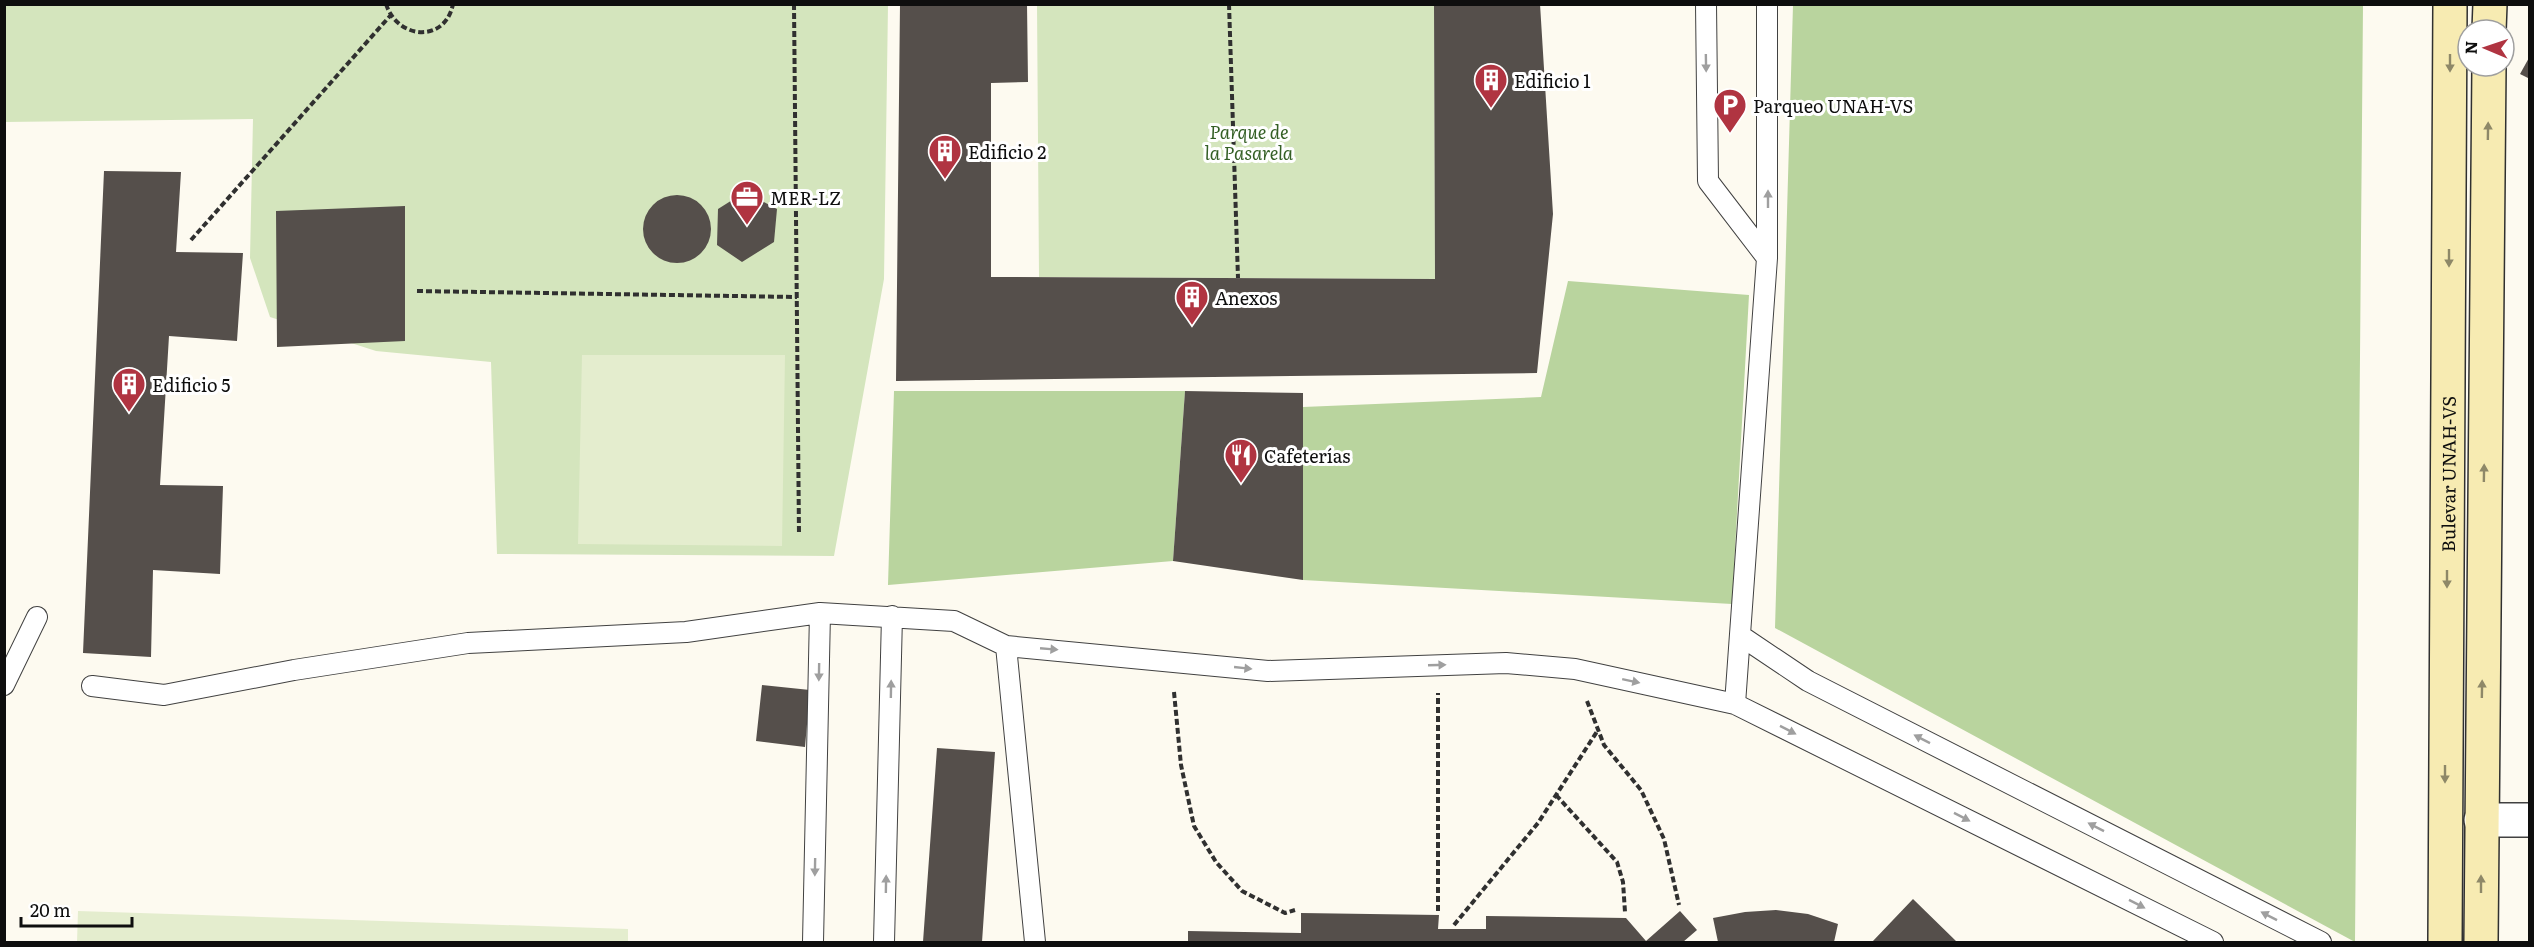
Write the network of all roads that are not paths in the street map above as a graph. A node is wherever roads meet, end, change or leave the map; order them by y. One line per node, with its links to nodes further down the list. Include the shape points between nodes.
1 (1706, 4): 7 (lane, one-way to 7, via 1708,181)
2 (1767, 4): 7 (lane, one-way to 2)
3 (2450, 4): 5 (main road, Bulevar UNAH-VS, one-way to 5)
4 (2489, 78): 6 (main road, Bulevar UNAH-VS, one-way to 4)
5 (2449, 165): 6 (main road); 8 (main road, Bulevar UNAH-VS, one-way to 8)
6 (2488, 165): 9 (main road, Bulevar UNAH-VS, one-way to 6)
7 (1767, 258): 13 (lane)
8 (2447, 507): 9 (main road); 26 (main road, Bulevar UNAH-VS, one-way to 26)
9 (2484, 507): 18 (main road, Bulevar UNAH-VS, one-way to 9)
10 (820, 613): 11 (lane); 16 (lane, via 686,632 468,643 164,695); 21 (lane, one-way to 21)
11 (892, 616): 14 (lane, via 954,621); 22 (lane, one-way to 11)
12 (37, 617): 15 (lane)
13 (1741, 636): 17 (lane); 20 (lane, one-way to 13, via 1808,681)
14 (1006, 646): 17 (lane, one-way to 17, via 1268,671 1506,663 1575,669); 23 (lane)
15 (4, 685)
16 (92, 686)
17 (1735, 704): 24 (lane, one-way to 24)
18 (2481, 820): 19 (street); 27 (main road, Bulevar UNAH-VS, one-way to 18)
19 (2529, 820)
20 (2294, 936): 25 (lane)
21 (813, 942)
22 (884, 942)
23 (1035, 942)
24 (2213, 942)
25 (2321, 942)
26 (2445, 942)
27 (2481, 942)

